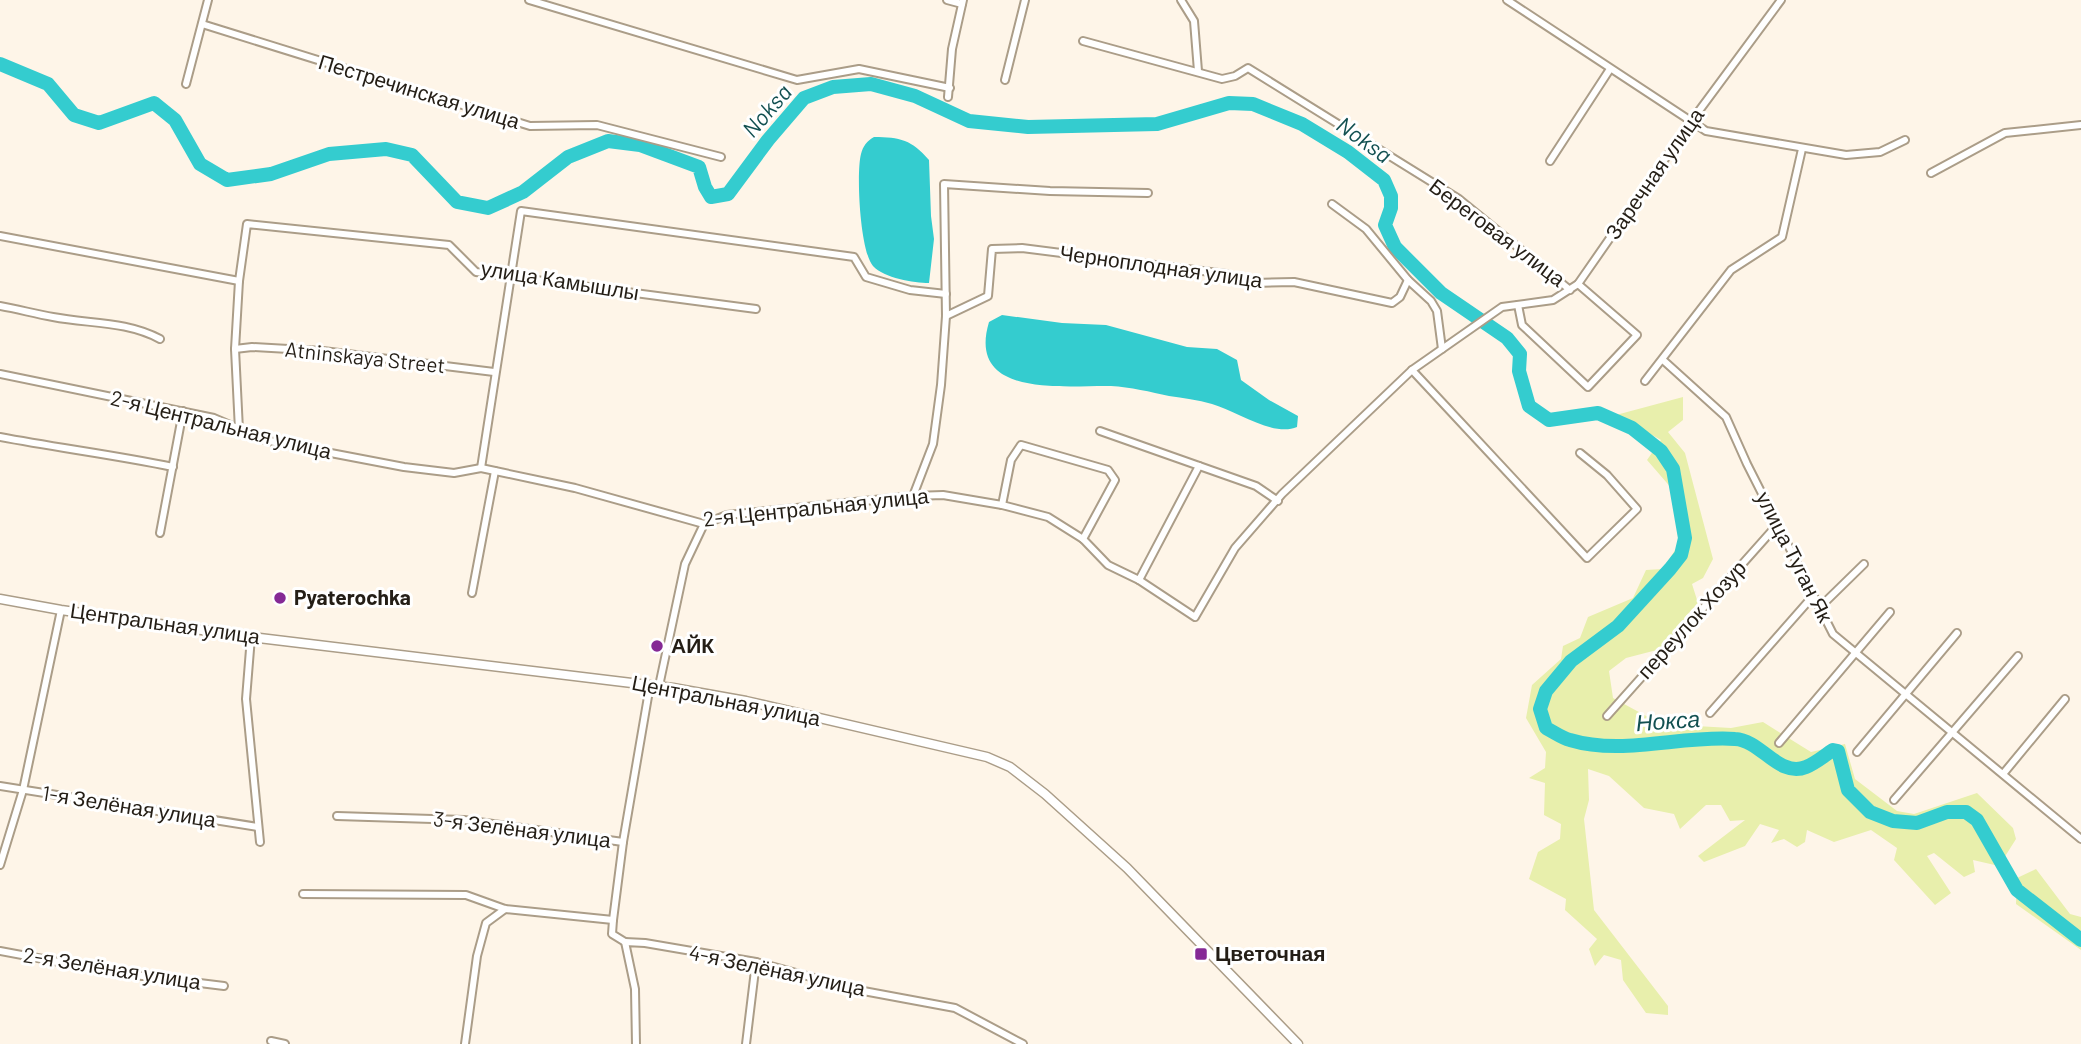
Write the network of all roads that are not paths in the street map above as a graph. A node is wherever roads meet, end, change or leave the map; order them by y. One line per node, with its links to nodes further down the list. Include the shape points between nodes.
1 (529, 0): 15 (street, via 797,80 859,69)
2 (947, 0): 8 (street)
3 (1024, 0): 13 (street)
4 (1181, 0): 12 (street, via 1194,21)
5 (1507, 0): 11 (street)
6 (1781, 0): 17 (street, Заречная улица)
7 (205, 1): 9 (street)
8 (962, 2): 15 (street, via 952,48)
9 (202, 24): 14 (street); 21 (street, Пестречинская улица, via 530,127 597,125)
10 (1083, 41): 12 (street, Береговая улица)
11 (1610, 69): 17 (street); 22 (street)
12 (1198, 71): 31 (street, Береговая улица, via 1222,79 1248,68 1459,199)
13 (1005, 80)
14 (187, 83)
15 (950, 88): 16 (street)
16 (948, 97)
17 (1690, 122): 20 (street, via 1706,131); 30 (street, Заречная улица)
18 (2081, 125): 23 (street, via 2005,133)
19 (1905, 141): 20 (street, via 1880,152 1846,155)
20 (1801, 149): 41 (street, via 1782,237 1731,270)
21 (721, 157)
22 (1550, 161)
23 (1931, 173)
24 (1149, 193): 32 (street, via 944,184)
25 (1332, 204): 28 (street, via 1366,229)
26 (0, 236): 29 (street)
27 (511, 277): 29 (street, улица Камышлы, via 476,272 449,245 247,224); 32 (street, via 521,211 854,257 866,278); 36 (street, улица Камышлы); 43 (street)
28 (1408, 279): 37 (street, Черноплодная улица, via 1401,297 1392,303 1294,282 1255,283 1226,274 1022,248 992,249 989,296); 40 (street, via 1437,311)
29 (239, 281): 39 (street)
30 (1577, 284): 31 (street, Заречная улица); 33 (street, Береговая улица, via 1637,335 1588,387 1522,325)
31 (1570, 290): 33 (street, Заречная улица, via 1553,300)
32 (946, 294): 37 (street)
33 (1518, 305): 35 (street, Заречная улица)
34 (0, 306): 38 (street, via 123,326)
35 (1502, 307): 40 (street, 2-я Центральная улица)
36 (756, 309)
37 (946, 316): 55 (street, via 933,444)
38 (160, 339)
39 (235, 349): 43 (street, Atninskaya Street, via 323,351); 47 (street)
40 (1442, 349): 42 (street, 2-я Центральная улица)
41 (1663, 360): 45 (street); 59 (street, улица Туган Як, via 1726,417)
42 (1412, 370): 50 (street, via 1587,558 1637,509); 56 (street, 2-я Центральная улица)
43 (495, 372): 53 (street)
44 (0, 374): 46 (street, 2-я Центральная улица)
45 (1645, 381)
46 (183, 411): 47 (street, 2-я Центральная улица); 52 (street)
47 (239, 430): 53 (street, 2-я Центральная улица, via 265,440 404,467 454,473)
48 (1100, 431): 51 (street)
49 (0, 437): 52 (street)
50 (1580, 453)
51 (1199, 466): 56 (street, via 1256,486); 63 (street)
52 (173, 467): 60 (street)
53 (481, 468): 54 (street, 2-я Центральная улица)
54 (495, 471): 58 (street, 2-я Центральная улица); 64 (street)
55 (913, 496): 57 (street, 2-я Центральная улица, via 943,495); 58 (street, 2-я Центральная улица, via 727,515)
56 (1278, 500): 63 (street, 2-я Центральная улица, via 1235,548 1195,617)
57 (1002, 505): 61 (street, 2-я Центральная улица, via 1048,517); 61 (street, via 1011,460 1021,445 1108,470 1115,480)
58 (704, 524): 74 (street, 3-я Зелёная улица, via 685,564)
59 (1777, 525): 65 (street, улица Туган Як); 78 (street, переулок Хозур)
60 (160, 533)
61 (1083, 539): 63 (street, 2-я Центральная улица, via 1108,565)
62 (1864, 564): 67 (street)
63 (1139, 579)
64 (472, 593)
65 (1813, 596): 67 (street, улица Туган Як); 77 (street)
66 (0, 599): 68 (street, Центральная улица)
67 (1819, 608): 72 (street, улица Туган Як, via 1833,634)
68 (61, 610): 71 (street, Центральная улица); 84 (street)
69 (1891, 612): 72 (street)
70 (1957, 633): 75 (street)
71 (251, 637): 74 (street, Центральная улица); 87 (street, via 246,699)
72 (1856, 653): 75 (street, улица Туган Як); 80 (street)
73 (2018, 656): 79 (street)
74 (654, 686): 90 (street, 3-я Зелёная улица); 105 (street, Центральная улица, via 746,701 967,752 1010,767 1127,867)
75 (1905, 694): 79 (street, улица Туган Як); 81 (street)
76 (2065, 699): 82 (street)
77 (1710, 713)
78 (1607, 716)
79 (1952, 733): 82 (street, улица Туган Як); 85 (street)
80 (1779, 743)
81 (1857, 752)
82 (2003, 774): 88 (street, улица Туган Як)
83 (0, 786): 84 (street, 1-я Зелёная улица)
84 (23, 790): 87 (street, 1-я Зелёная улица); 91 (street)
85 (1894, 800)
86 (337, 816): 90 (street, 3-я Зелёная улица, via 464,820)
87 (258, 827): 89 (street)
88 (2081, 839)
89 (260, 842)
90 (623, 842): 94 (street, 3-я Зелёная улица)
91 (0, 865)
92 (303, 894): 93 (street, via 467,895)
93 (505, 909): 94 (street); 101 (street, via 486,923)
94 (612, 920): 95 (street, via 612,934)
95 (625, 942): 97 (street, 4-я Зелёная улица); 102 (street, via 635,989)
96 (0, 951): 98 (street, 2-я Зелёная улица, via 118,973)
97 (757, 962): 103 (street); 104 (street, 4-я Зелёная улица, via 858,990 955,1007)
98 (224, 986)
99 (271, 1041): 100 (street)
100 (285, 1044)
101 (465, 1044)
102 (636, 1044)
103 (746, 1044)
104 (1023, 1044)
105 (1298, 1044)

